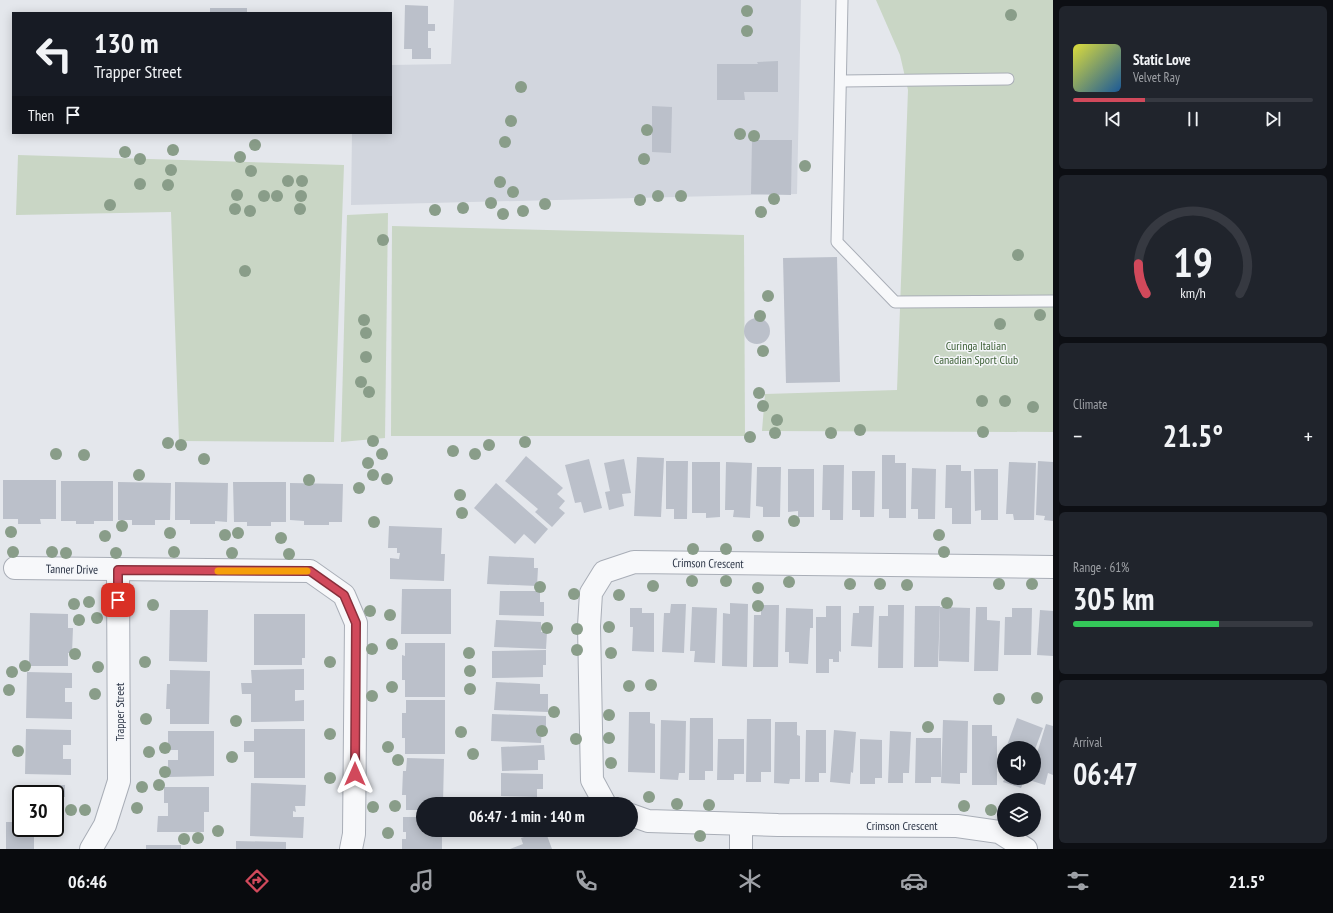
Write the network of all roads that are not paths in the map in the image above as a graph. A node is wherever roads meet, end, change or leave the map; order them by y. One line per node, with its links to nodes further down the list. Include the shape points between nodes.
1 (842, 0): 3 (lane)
2 (1008, 79): 3 (lane)
3 (842, 81): 4 (lane, via 837,242 895,302)
4 (1053, 301)
5 (1053, 567): 8 (street, Crimson Crescent, via 634,562 604,572 591,593 589,626 592,780)
6 (15, 568): 7 (street, Tanner Drive)
7 (118, 570): 11 (street, Trapper Street, via 119,781 105,825); 12 (street, Tanner Drive, via 310,571 344,595 356,623 354,834)
8 (601, 797)
9 (638, 817): 10 (street, Crimson Crescent, via 648,821)
10 (741, 824): 13 (street); 14 (street, Crimson Crescent, via 956,826 998,832)
11 (92, 849)
12 (351, 849)
13 (741, 849)
14 (1026, 849)

